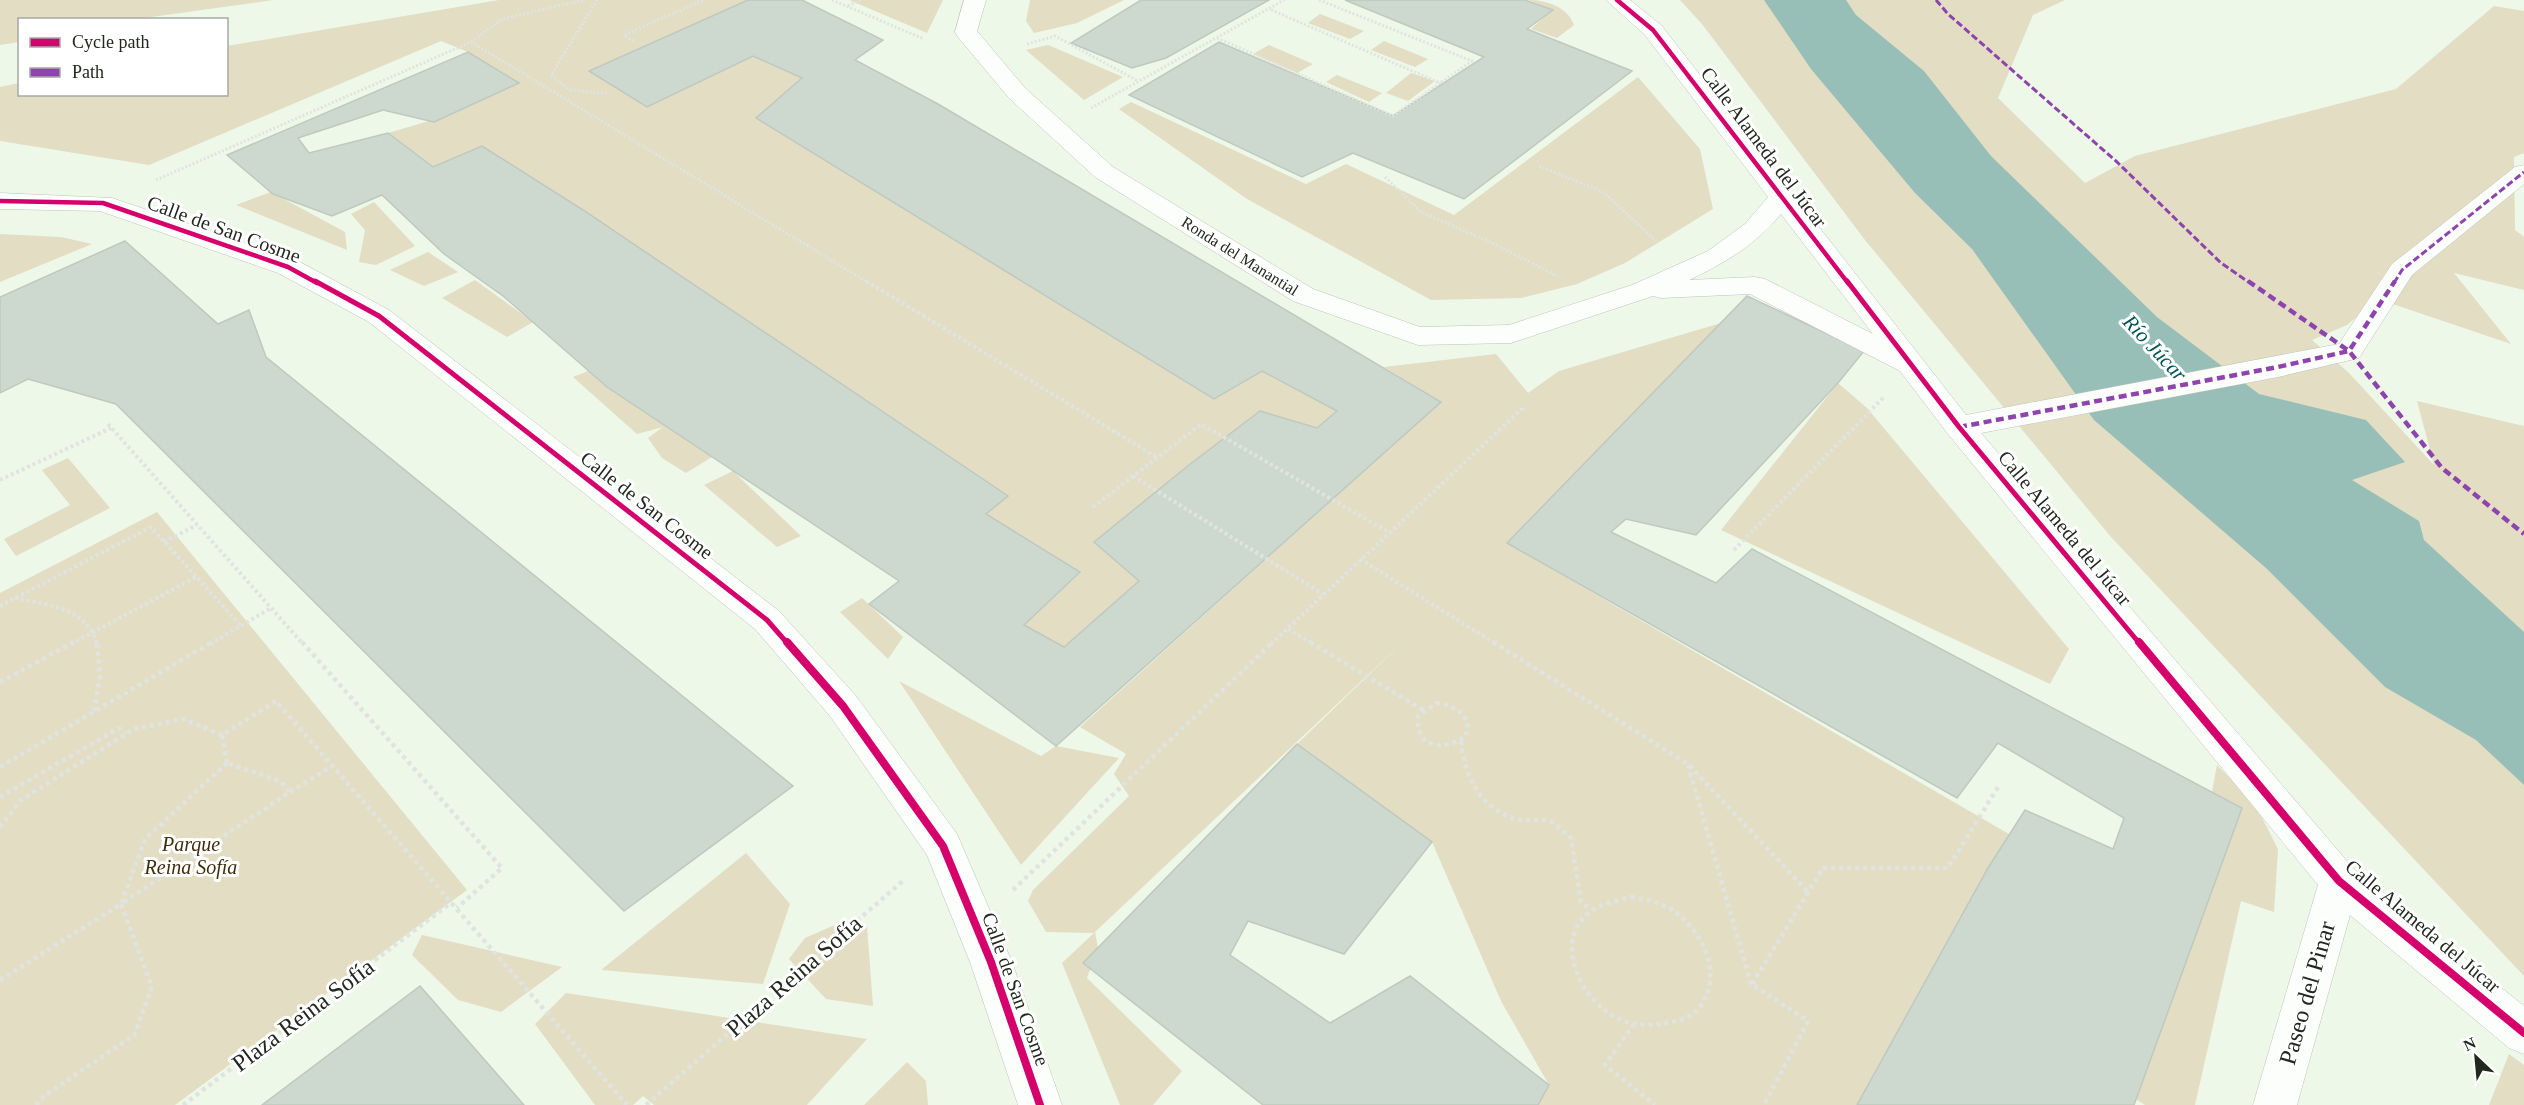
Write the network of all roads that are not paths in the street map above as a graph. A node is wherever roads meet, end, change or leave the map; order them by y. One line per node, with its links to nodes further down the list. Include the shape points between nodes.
1 (975, 0): 6 (street, Ronda del Manantial, via 966,32 1017,93 1104,172 1303,295 1418,336 1511,334)
2 (1620, 2): 4 (street, Calle Alameda del Júcar, via 1653,30)
3 (2524, 172): 8 (street, via 2402,270 2349,351)
4 (1781, 198): 6 (street, Ronda del Manantial, via 1754,230 1717,257); 7 (street, Calle Alameda del Júcar)
5 (0, 201): 11 (street, Calle de San Cosme, via 103,203 288,267 379,316 767,620 843,706 943,846 976,925)
6 (1642, 291): 7 (street, Ronda del Manantial, via 1755,285)
7 (1913, 368): 8 (street, Calle Alameda del Júcar)
8 (1959, 427): 9 (street, Calle Alameda del Júcar)
9 (2339, 880): 10 (street, Calle Alameda del Júcar); 12 (street, Paseo del Pinar)
10 (2524, 1033)
11 (1040, 1105)
12 (2274, 1105)

